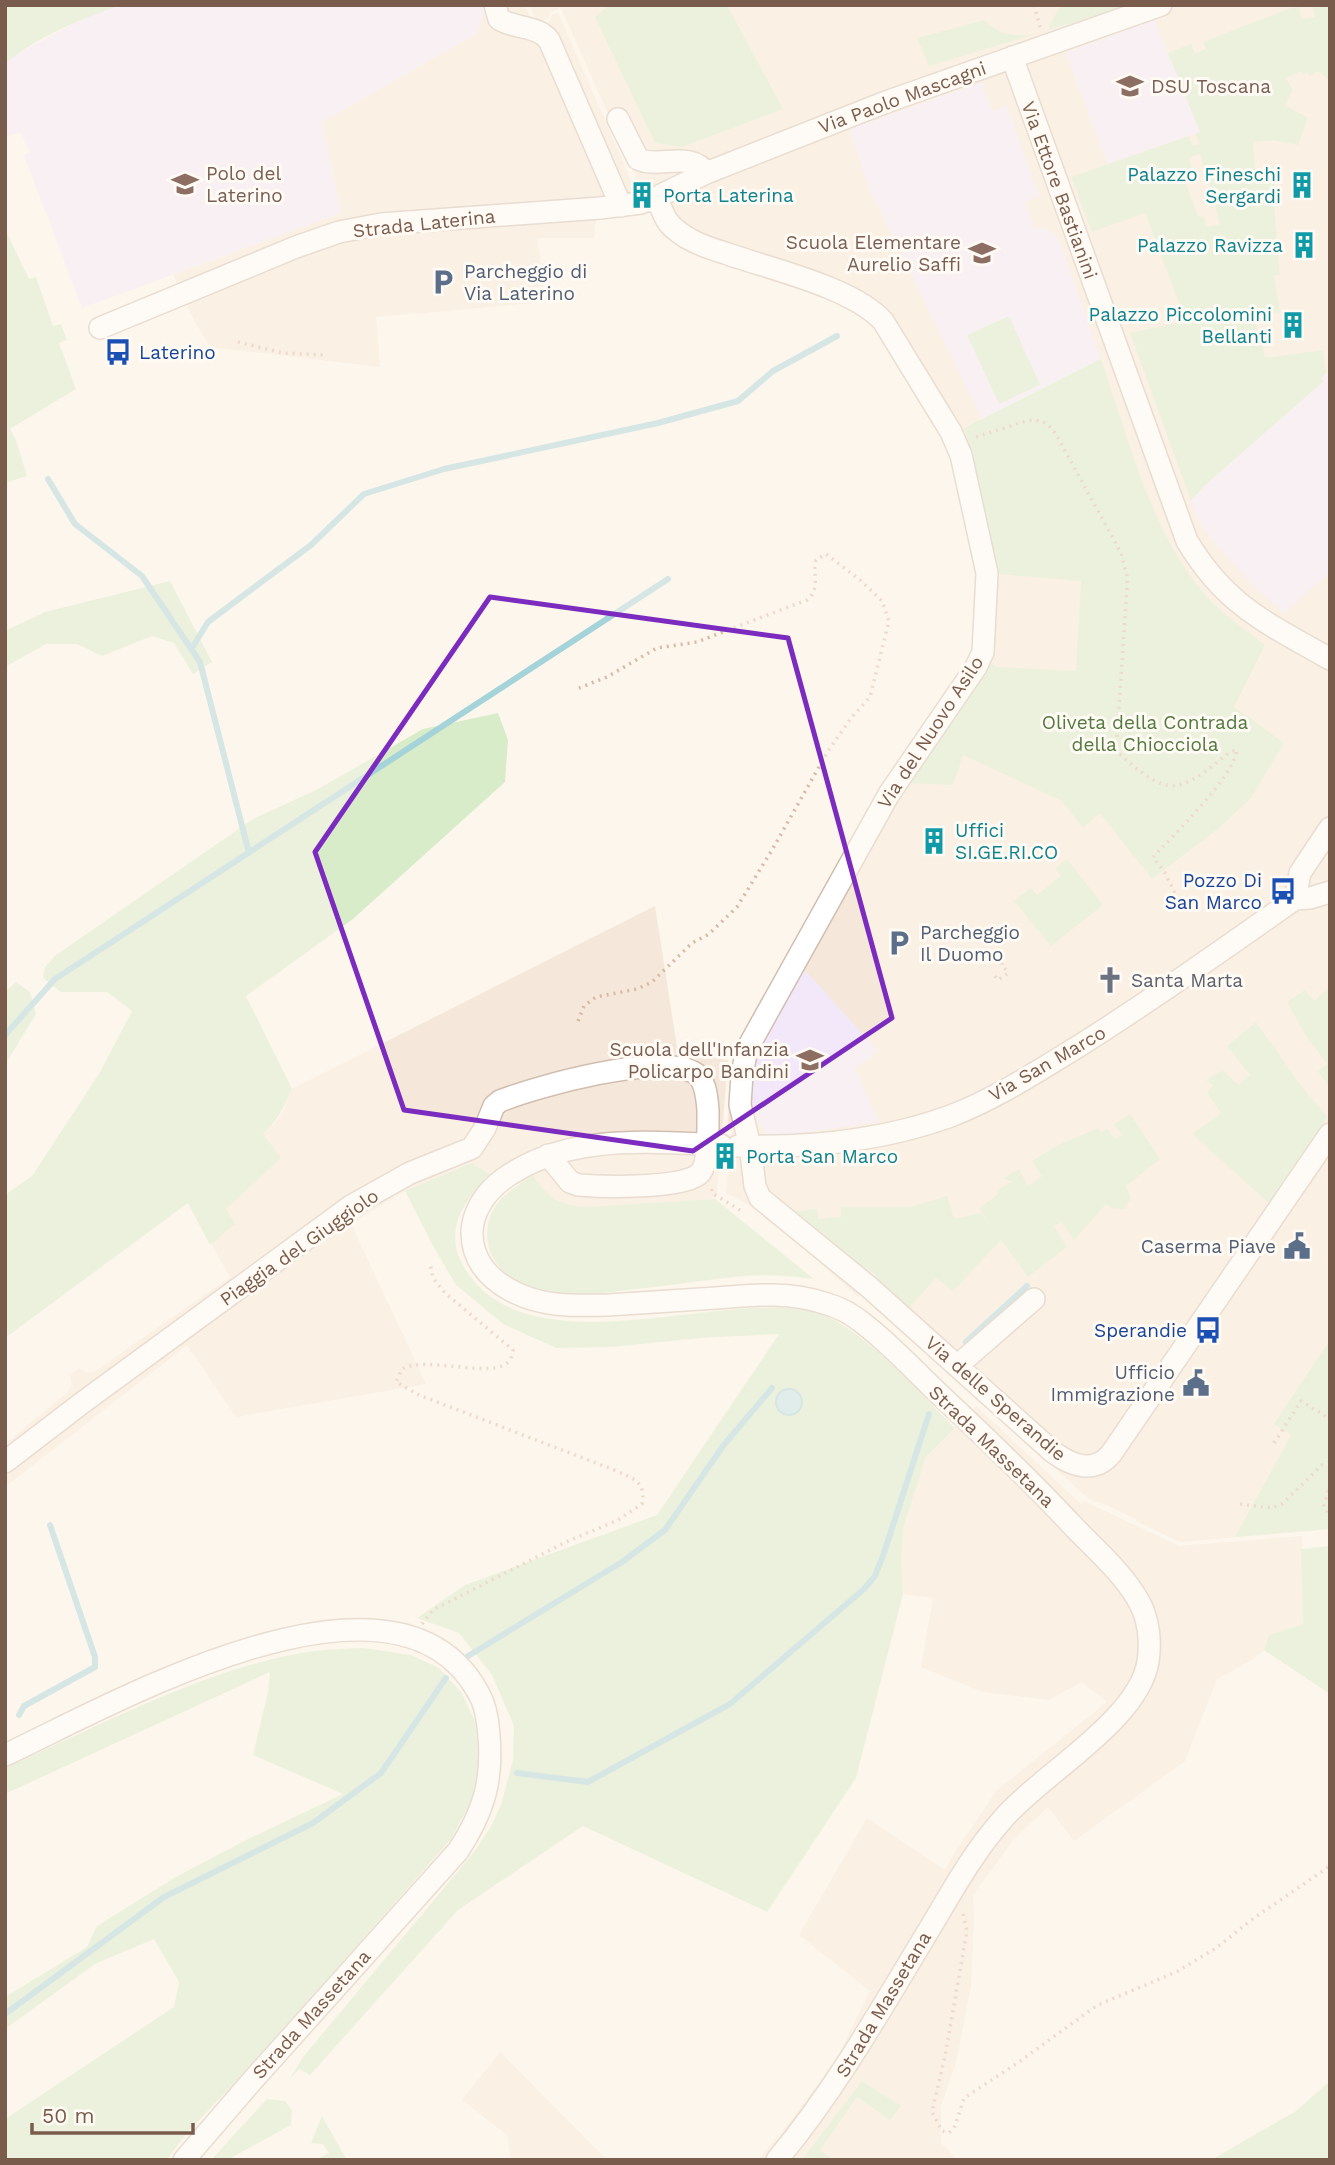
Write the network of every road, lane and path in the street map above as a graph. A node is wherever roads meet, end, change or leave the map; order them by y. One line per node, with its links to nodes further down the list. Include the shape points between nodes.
1 (495, 5): 8 (street, Via del Nuovo Asilo, via 499,19 541,31 549,40)
2 (1034, 5): 4 (path)
3 (1161, 5): 5 (street, Via Paolo Mascagni)
4 (1038, 19)
5 (1015, 64): 7 (street, Via Paolo Mascagni, via 863,111); 13 (street, Via Ettore Bastianini, via 1187,541 1234,601)
6 (618, 119): 7 (street, via 636,157 643,162 690,162)
7 (706, 173): 8 (street, Via Paolo Mascagni)
8 (642, 201): 9 (street, Strada Laterina, via 352,228); 12 (street, Via del Nuovo Asilo, via 689,238 844,294 873,311 891,332)
9 (100, 328)
10 (238, 342): 11 (path, via 283,354)
11 (325, 355)
12 (958, 446): 18 (path, via 1026,421 1046,422 1116,543 1127,576 1116,751 1143,774 1169,786 1193,781 1237,750 1214,788 1153,857); 23 (street, Via del Nuovo Asilo, via 987,569 983,652 889,794 750,1041 744,1061 741,1116)
13 (1330, 659)
14 (579, 688): 21 (path, via 657,648 697,642 807,600 815,590 816,560 826,555 883,601 889,621 870,697 828,751 737,907 652,982 596,997 584,1006)
15 (1330, 828): 17 (street, via 1300,873)
16 (1330, 892): 17 (street, Via San Marco)
17 (1295, 899): 23 (street, Via San Marco, via 1093,1037 960,1112 867,1138 804,1145)
18 (1185, 914)
19 (1003, 963): 20 (path, via 1008,974 998,980)
20 (995, 976)
21 (578, 1021)
22 (1330, 1134): 29 (street, Via delle Sperandie, via 1101,1464 1084,1466 1062,1459)
23 (727, 1145): 24 (street, Strada Massetana, via 593,1144); 24 (street, via 693,1178 675,1184 579,1185 570,1182); 29 (street, Via delle Sperandie, via 762,1201 823,1248); 32 (street, Piaggia del Giuggiolo, via 708,1120 705,1089 697,1074 684,1069 621,1070 500,1101 472,1148 410,1173 351,1206)
24 (548, 1155): 40 (street, Strada Massetana, via 494,1187 476,1215 472,1234 476,1255 495,1280 524,1297 560,1305 779,1294 821,1301 846,1311 880,1337 1002,1453 1137,1598 1147,1621 1149,1650 1138,1687 1100,1732 1001,1821)
25 (713, 1185): 26 (path, via 712,1193)
26 (747, 1214)
27 (430, 1263): 37 (path, via 433,1278 445,1293 513,1350 509,1361 499,1367 410,1364 402,1369 397,1382 419,1395 614,1470 639,1482 644,1491 642,1504 618,1520 433,1610)
28 (1034, 1299): 29 (street)
29 (957, 1366)
30 (1330, 1419): 31 (path, via 1301,1401)
31 (1275, 1443)
32 (5, 1462)
33 (1330, 1467): 35 (path, via 1322,1465 1282,1504 1271,1508)
34 (1330, 1484): 36 (path, via 1324,1506)
35 (1240, 1504)
36 (1330, 1511)
37 (412, 1636): 38 (street, Strada Massetana, via 342,1630 247,1650 172,1677); 41 (street, Strada Massetana, via 452,1660 475,1686 484,1706 492,1762 478,1816 458,1851)
38 (5, 1755)
39 (1330, 1866): 40 (path, via 1216,1948 1178,1971 1096,2006 964,2098 949,2133 942,2131 932,2112 967,1931)
40 (956, 1885): 42 (street, Strada Massetana, via 834,2086)
41 (184, 2160)
42 (777, 2160)

